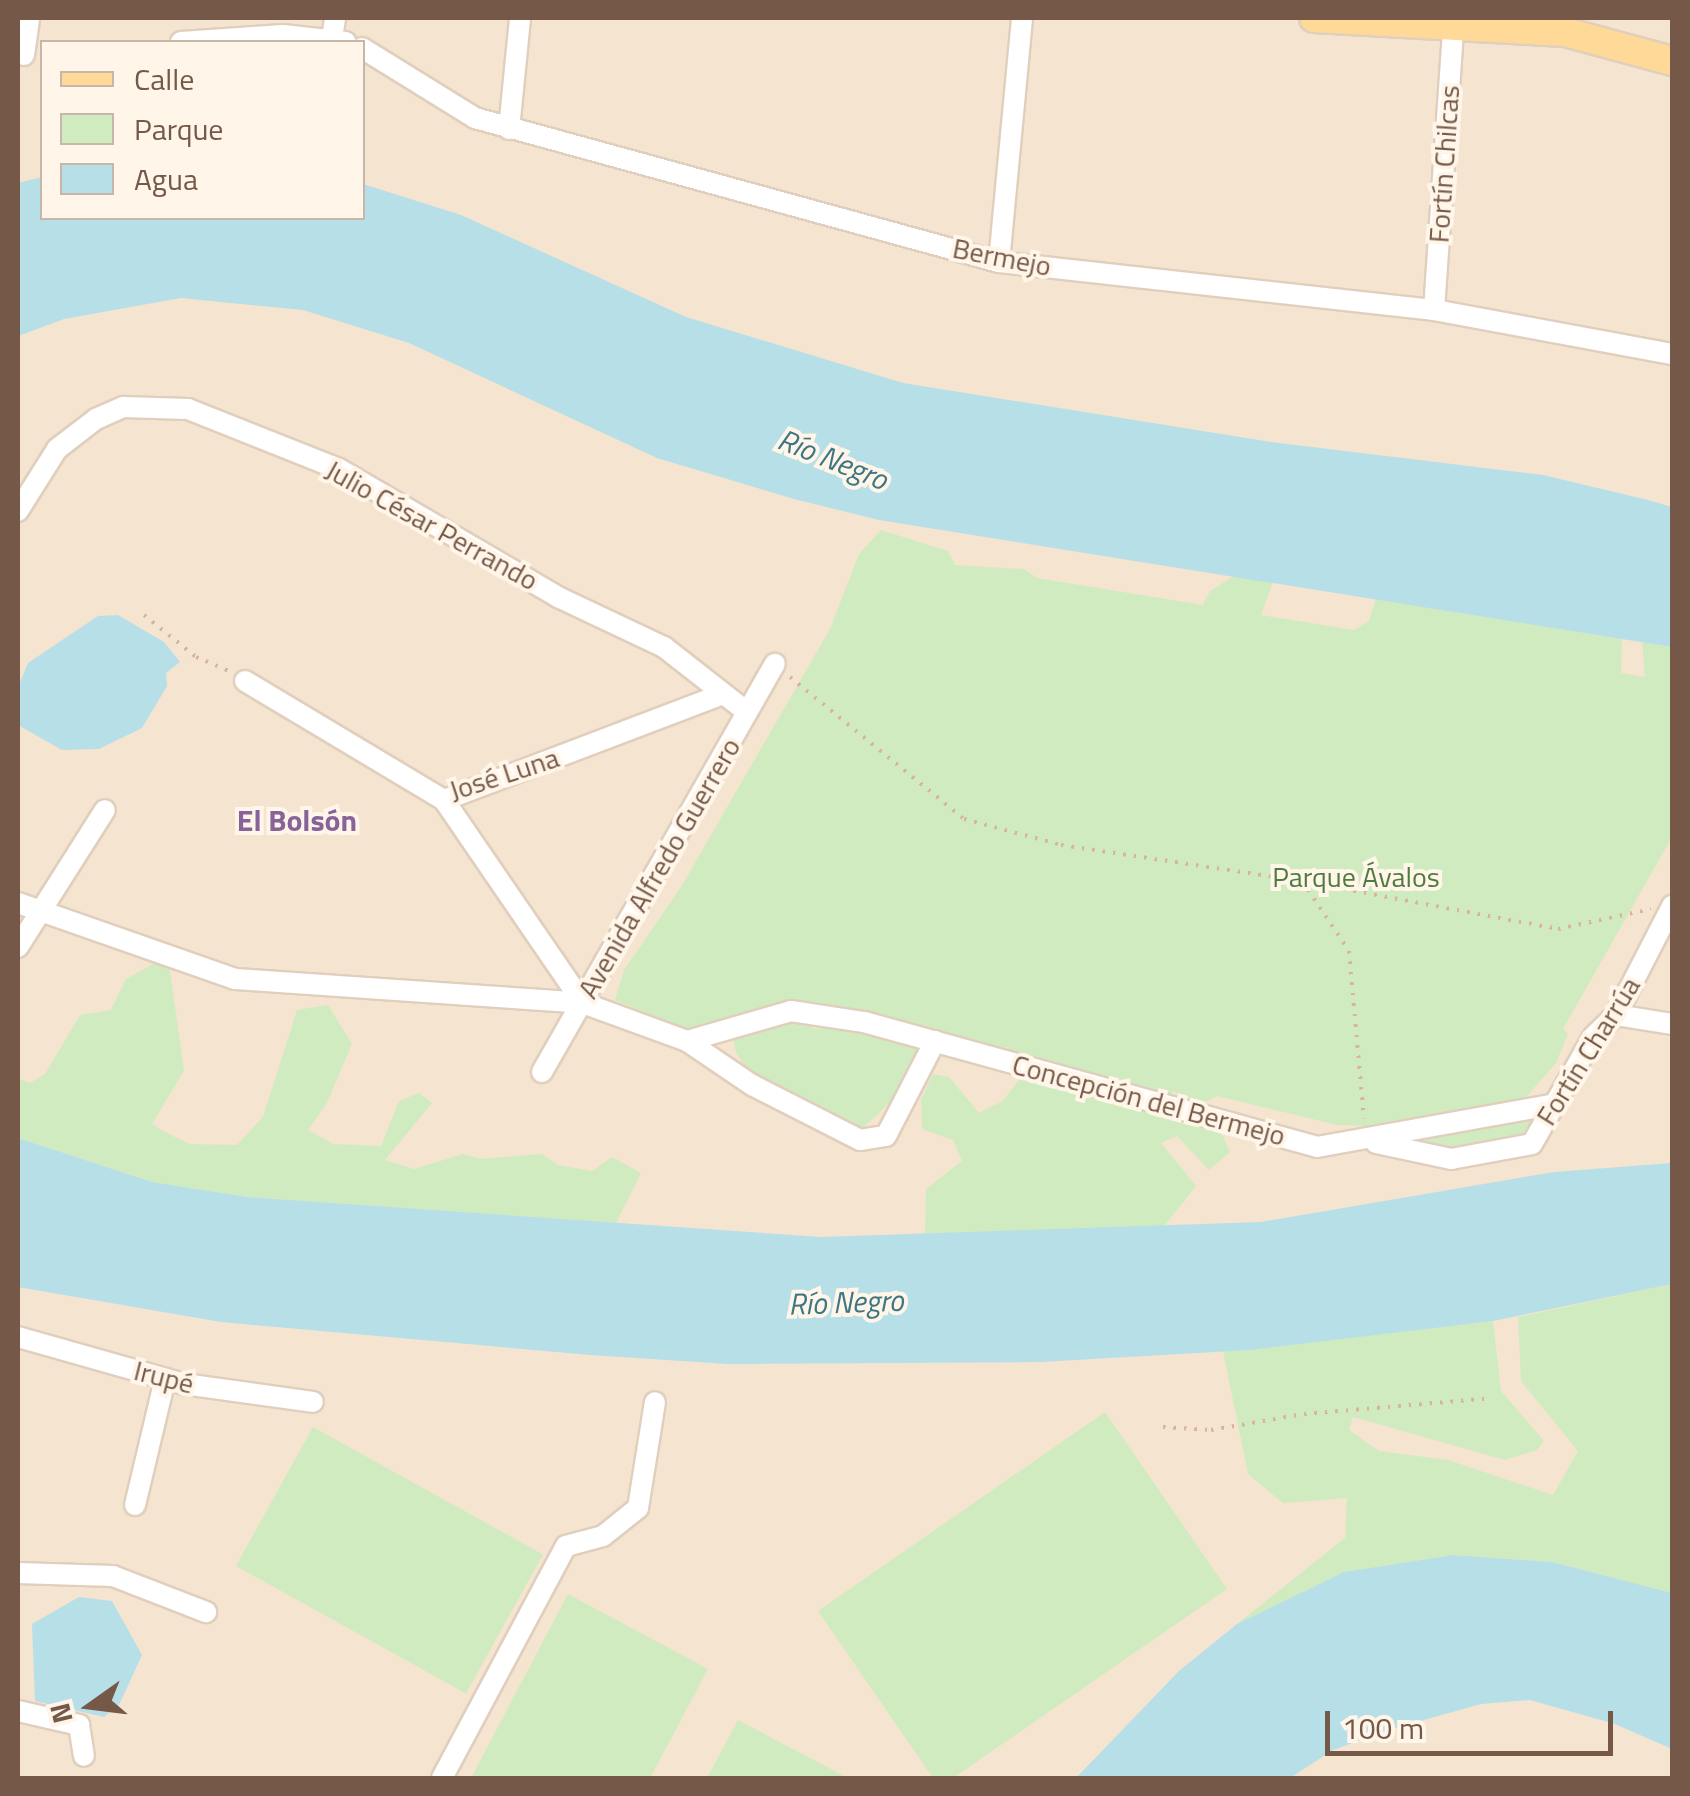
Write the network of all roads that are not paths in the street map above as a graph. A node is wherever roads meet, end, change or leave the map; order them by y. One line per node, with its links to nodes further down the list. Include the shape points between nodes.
1 (29, 18): 9 (street)
2 (520, 18): 11 (street)
3 (1022, 18): 12 (street)
4 (1314, 18): 5 (main road)
5 (1454, 23): 10 (main road, via 1565,32); 13 (street, Fortín Chilcas)
6 (338, 33): 7 (street)
7 (216, 40)
8 (365, 50): 11 (street, Bermejo, via 475,118)
9 (28, 54)
10 (1672, 61)
11 (509, 129): 12 (street, Bermejo)
12 (999, 262): 13 (street, Bermejo)
13 (1434, 310): 14 (street, Bermejo)
14 (1672, 354)
15 (18, 511): 18 (street, Julio César Perrando, via 57,450 96,418 123,407 188,409 340,469 558,596 664,647)
16 (775, 664): 19 (street, Avenida Alfredo Guerrero)
17 (245, 681): 20 (street, José Luna)
18 (723, 694): 19 (street, Julio César Perrando); 20 (street, José Luna)
19 (747, 712): 25 (street, Avenida Alfredo Guerrero)
20 (444, 800): 25 (street)
21 (105, 810): 23 (street)
22 (1663, 907): 26 (street, Fortín Charrúa)
23 (26, 909): 24 (street); 25 (street, via 235,979)
24 (18, 948)
25 (583, 1003): 28 (street); 30 (street, Avenida Alfredo Guerrero)
26 (1616, 1015): 27 (street); 31 (street, Fortín Charrúa, via 1593,1036)
27 (1672, 1024)
28 (687, 1041): 29 (street, Concepción del Bermejo, via 791,1011); 29 (street, via 752,1085 860,1140 886,1136)
29 (935, 1041): 32 (street, Concepción del Bermejo, via 1317,1147)
30 (542, 1072)
31 (1551, 1105): 32 (street, Concepción del Bermejo); 33 (street, Fortín Charrúa)
32 (1364, 1141): 33 (street, Concepción del Bermejo, via 1451,1159)
33 (1532, 1144)
34 (18, 1337): 35 (street, Irupé)
35 (165, 1379): 36 (street, Irupé); 38 (street)
36 (313, 1402)
37 (656, 1402): 43 (street, via 638,1508 603,1536 566,1546)
38 (135, 1505)
39 (18, 1573): 40 (street, via 114,1576)
40 (206, 1612)
41 (18, 1711): 42 (street, via 80,1725)
42 (84, 1756)
43 (442, 1778)

